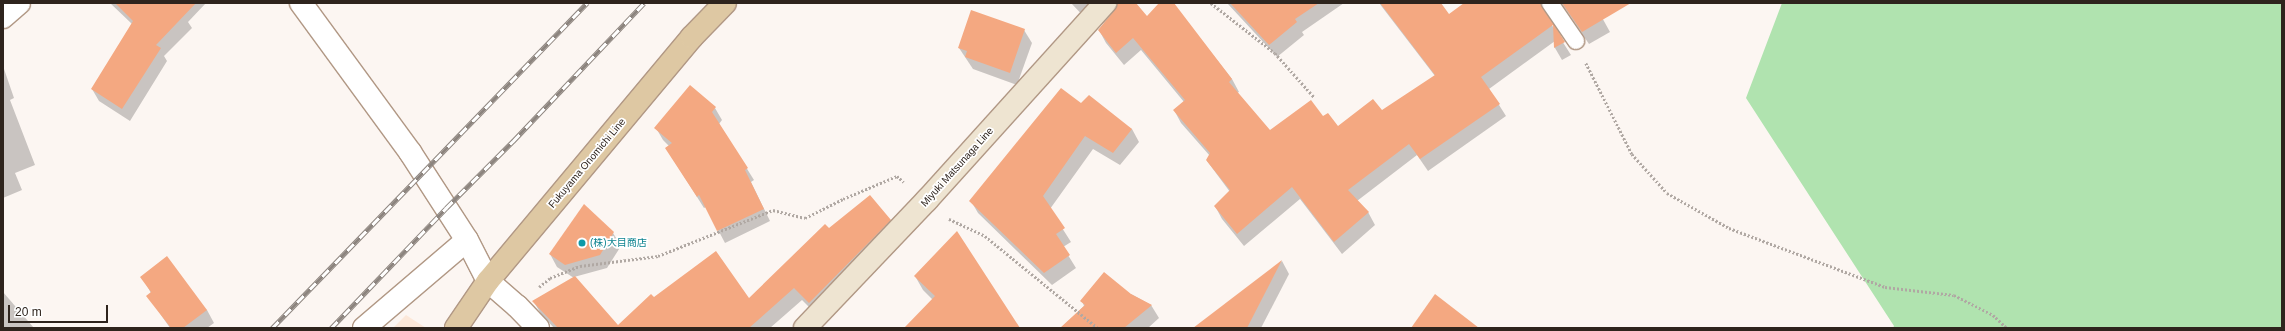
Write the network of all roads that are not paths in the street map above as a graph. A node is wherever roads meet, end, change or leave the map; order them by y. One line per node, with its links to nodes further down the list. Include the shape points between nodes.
1 (19, 3): 6 (street)
2 (301, 3): 8 (street, via 410,152)
3 (725, 3): 9 (main road, Fukuyama Onomichi Line, via 692,37)
4 (1105, 3): 13 (main road, Miyuki Matsunaga Line, via 927,200)
5 (1550, 3): 7 (lane)
6 (3, 17)
7 (1576, 41)
8 (467, 240): 9 (street); 10 (street)
9 (488, 281): 11 (main road, Fukuyama Onomichi Line); 12 (street)
10 (364, 328)
11 (456, 328)
12 (538, 328)
13 (805, 328)

